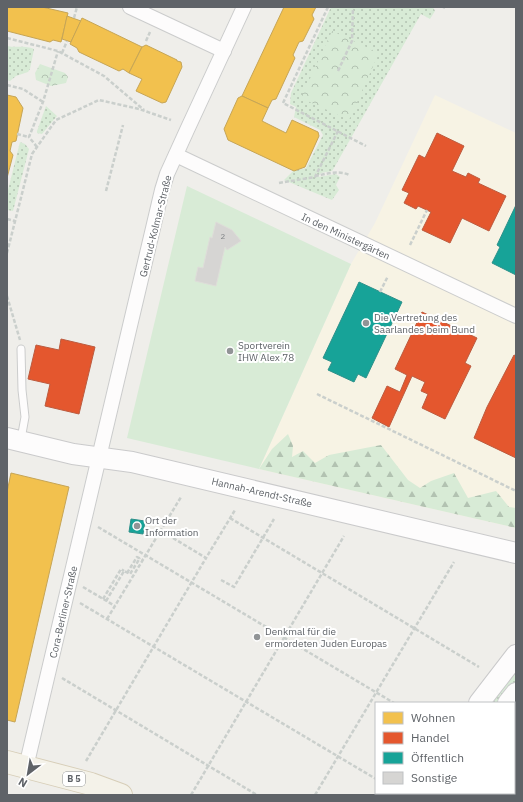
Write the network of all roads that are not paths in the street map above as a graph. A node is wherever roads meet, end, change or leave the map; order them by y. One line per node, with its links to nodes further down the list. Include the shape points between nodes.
1 (130, 7): 3 (street)
2 (244, 7): 3 (street, Gertrud-Kolmar-Straße)
3 (224, 51): 4 (street, Gertrud-Kolmar-Straße)
4 (176, 155): 5 (street, In den Ministergärten); 8 (street, Gertrud-Kolmar-Straße, via 162,190)
5 (516, 316)
6 (21, 349): 7 (lane, via 25,417)
7 (14, 440): 8 (street, Hannah-Arendt-Straße, via 73,454)
8 (100, 457): 9 (street, Hannah-Arendt-Straße, via 140,463); 14 (street, Cora-Berliner-Straße, via 49,671)
9 (516, 553)
10 (516, 655): 12 (street)
11 (516, 693): 13 (street)
12 (480, 702)
13 (509, 702)
14 (17, 765): 15 (main road, B 5, via 91,784)
15 (121, 795)

